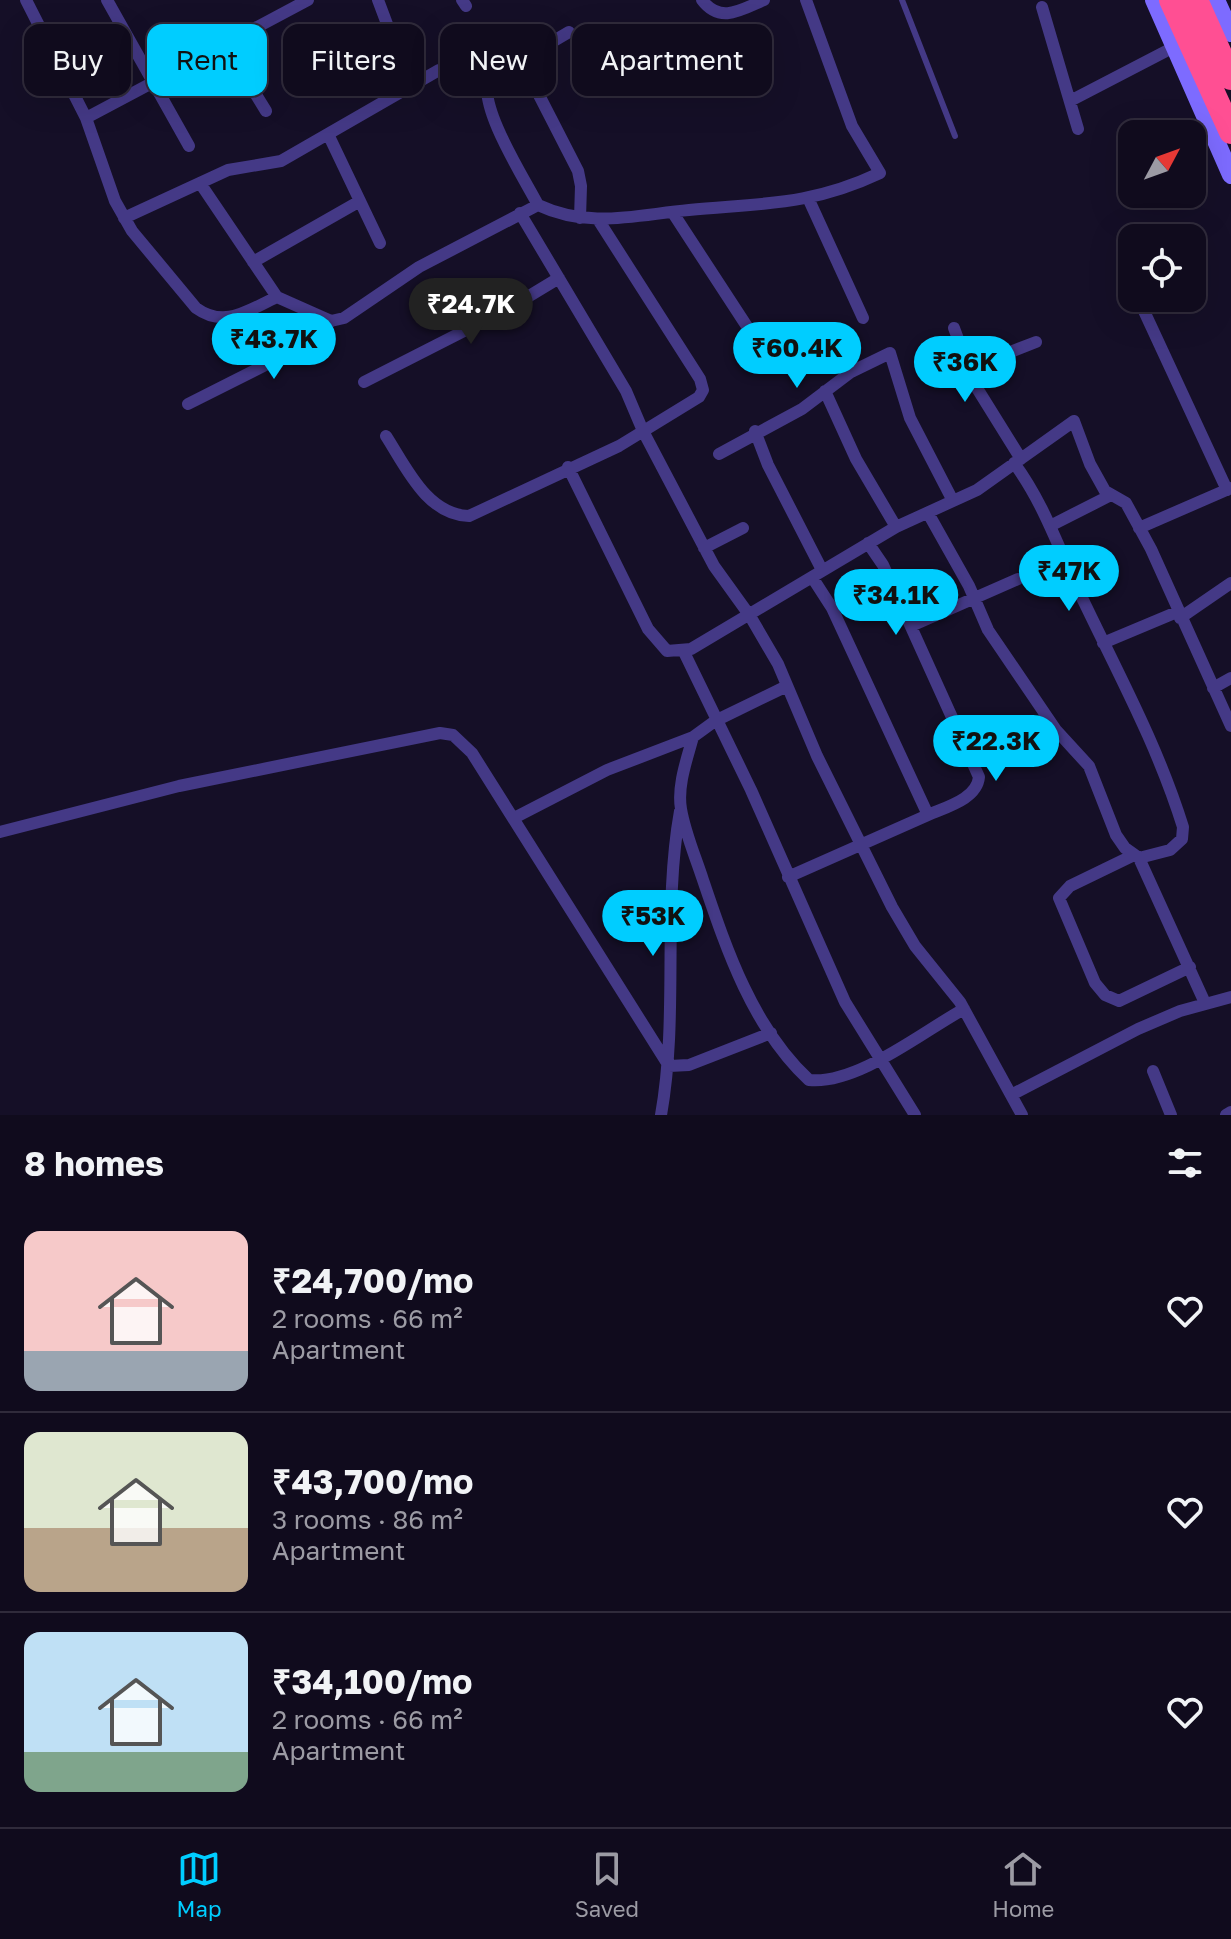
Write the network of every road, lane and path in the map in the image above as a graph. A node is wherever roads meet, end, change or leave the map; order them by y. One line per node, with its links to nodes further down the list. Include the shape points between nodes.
1 (26, 0): 32 (street)
2 (107, 0): 20 (street)
3 (308, 0): 14 (street)
4 (378, 0): 15 (street)
5 (702, 0): 6 (street, via 725,15)
6 (764, 0)
7 (806, 0): 40 (street, via 852,126 880,173)
8 (902, 0): 36 (lane)
9 (1154, 0): 19 (street)
10 (1171, 0): 34 (highway)
11 (1196, 0): 22 (highway)
12 (1216, 0): 17 (street)
13 (1042, 7): 30 (street)
14 (263, 24)
15 (387, 24)
16 (569, 32): 18 (street)
17 (1231, 33)
18 (556, 40)
19 (1174, 47): 30 (street); 38 (street)
20 (147, 70)
21 (439, 70): 23 (street)
22 (1231, 78)
23 (424, 80)
24 (147, 86): 32 (street)
25 (162, 96): 37 (street)
26 (257, 96): 31 (street)
27 (397, 96): 35 (street)
28 (486, 96): 42 (street)
29 (540, 96): 46 (street, via 575,164)
30 (1070, 101): 33 (street)
31 (266, 111)
32 (86, 118): 45 (street, via 105,181)
33 (1078, 129)
34 (1231, 132)
35 (328, 134): 39 (street, via 281,161 228,170); 41 (street)
36 (955, 136)
37 (189, 146)
38 (1231, 175)
39 (200, 183): 45 (street); 49 (street)
40 (809, 200): 44 (street); 53 (street)
41 (360, 201): 48 (street); 49 (street)
42 (538, 205): 43 (street); 46 (street)
43 (520, 213): 50 (street); 54 (street)
44 (673, 213): 47 (street); 57 (street)
45 (124, 218): 51 (street, via 208,316 227,320)
46 (580, 218): 47 (street)
47 (599, 221): 62 (street, via 703,390 686,408)
48 (380, 243)
49 (253, 262): 51 (street)
50 (559, 278): 59 (street); 62 (street, via 626,391)
51 (277, 297): 54 (street)
52 (1145, 312): 68 (street)
53 (863, 318)
54 (331, 321): 61 (street, via 305,345)
55 (954, 328): 58 (street)
56 (1036, 342): 58 (street)
57 (763, 351)
58 (969, 368): 66 (street)
59 (364, 382)
60 (825, 391): 63 (street, via 802,409); 70 (street, via 890,353 910,418); 73 (street)
61 (188, 404)
62 (643, 431): 67 (street); 77 (street)
63 (755, 431): 65 (street); 78 (street)
64 (386, 436): 67 (street, via 422,491 454,516 494,507)
65 (719, 454)
66 (1017, 461): 69 (street, via 1074,421 1090,464); 70 (street); 72 (street)
67 (568, 467): 86 (street, via 648,629 667,651)
68 (1229, 489): 75 (street)
69 (1111, 495): 72 (street); 75 (street, via 1126,503)
70 (953, 501): 71 (street)
71 (928, 513): 73 (street); 81 (street)
72 (1050, 526): 85 (street)
73 (896, 527): 76 (street)
74 (743, 528): 77 (street)
75 (1139, 528): 82 (street)
76 (868, 543): 78 (street); 84 (street)
77 (704, 548): 83 (street)
78 (817, 573): 83 (street); 94 (street)
79 (1018, 579): 81 (street)
80 (1231, 583): 82 (street)
81 (974, 599): 84 (street); 98 (street, via 1014,672 1089,766 1116,835)
82 (1179, 615): 85 (street); 89 (street)
83 (750, 616): 86 (street); 88 (street)
84 (911, 626): 94 (street, via 979,777 971,794)
85 (1103, 643): 98 (street, via 1155,744 1183,827 1178,845 1150,858)
86 (683, 650): 90 (street)
87 (1231, 678): 89 (street)
88 (787, 686): 90 (street); 97 (street)
89 (1213, 688): 91 (street)
90 (715, 721): 92 (street); 99 (street)
91 (1231, 726)
92 (693, 737): 93 (street); 95 (street, via 607,770)
93 (680, 808): 104 (street, via 742,983); 106 (street, via 671,860)
94 (928, 815): 97 (street)
95 (514, 818): 96 (street, via 472,753 453,735 440,733 179,786); 106 (street)
96 (0, 832)
97 (860, 845): 99 (street); 103 (street, via 915,946)
98 (1137, 857): 100 (street); 100 (street, via 1070,886 1059,898 1095,983 1119,1001)
99 (788, 877): 105 (street, via 845,1002)
100 (1190, 967): 102 (street)
101 (1231, 997): 102 (street)
102 (1205, 1003): 108 (street, via 1138,1029)
103 (964, 1009): 105 (street); 108 (street)
104 (771, 1033): 105 (street, via 782,1053 809,1080 838,1078); 106 (street, via 689,1065)
105 (881, 1058): 110 (street)
106 (669, 1066): 109 (street)
107 (1153, 1071): 112 (street)
108 (1011, 1095): 111 (street)
109 (661, 1115)
110 (915, 1115)
111 (1022, 1115)
112 (1171, 1115)

